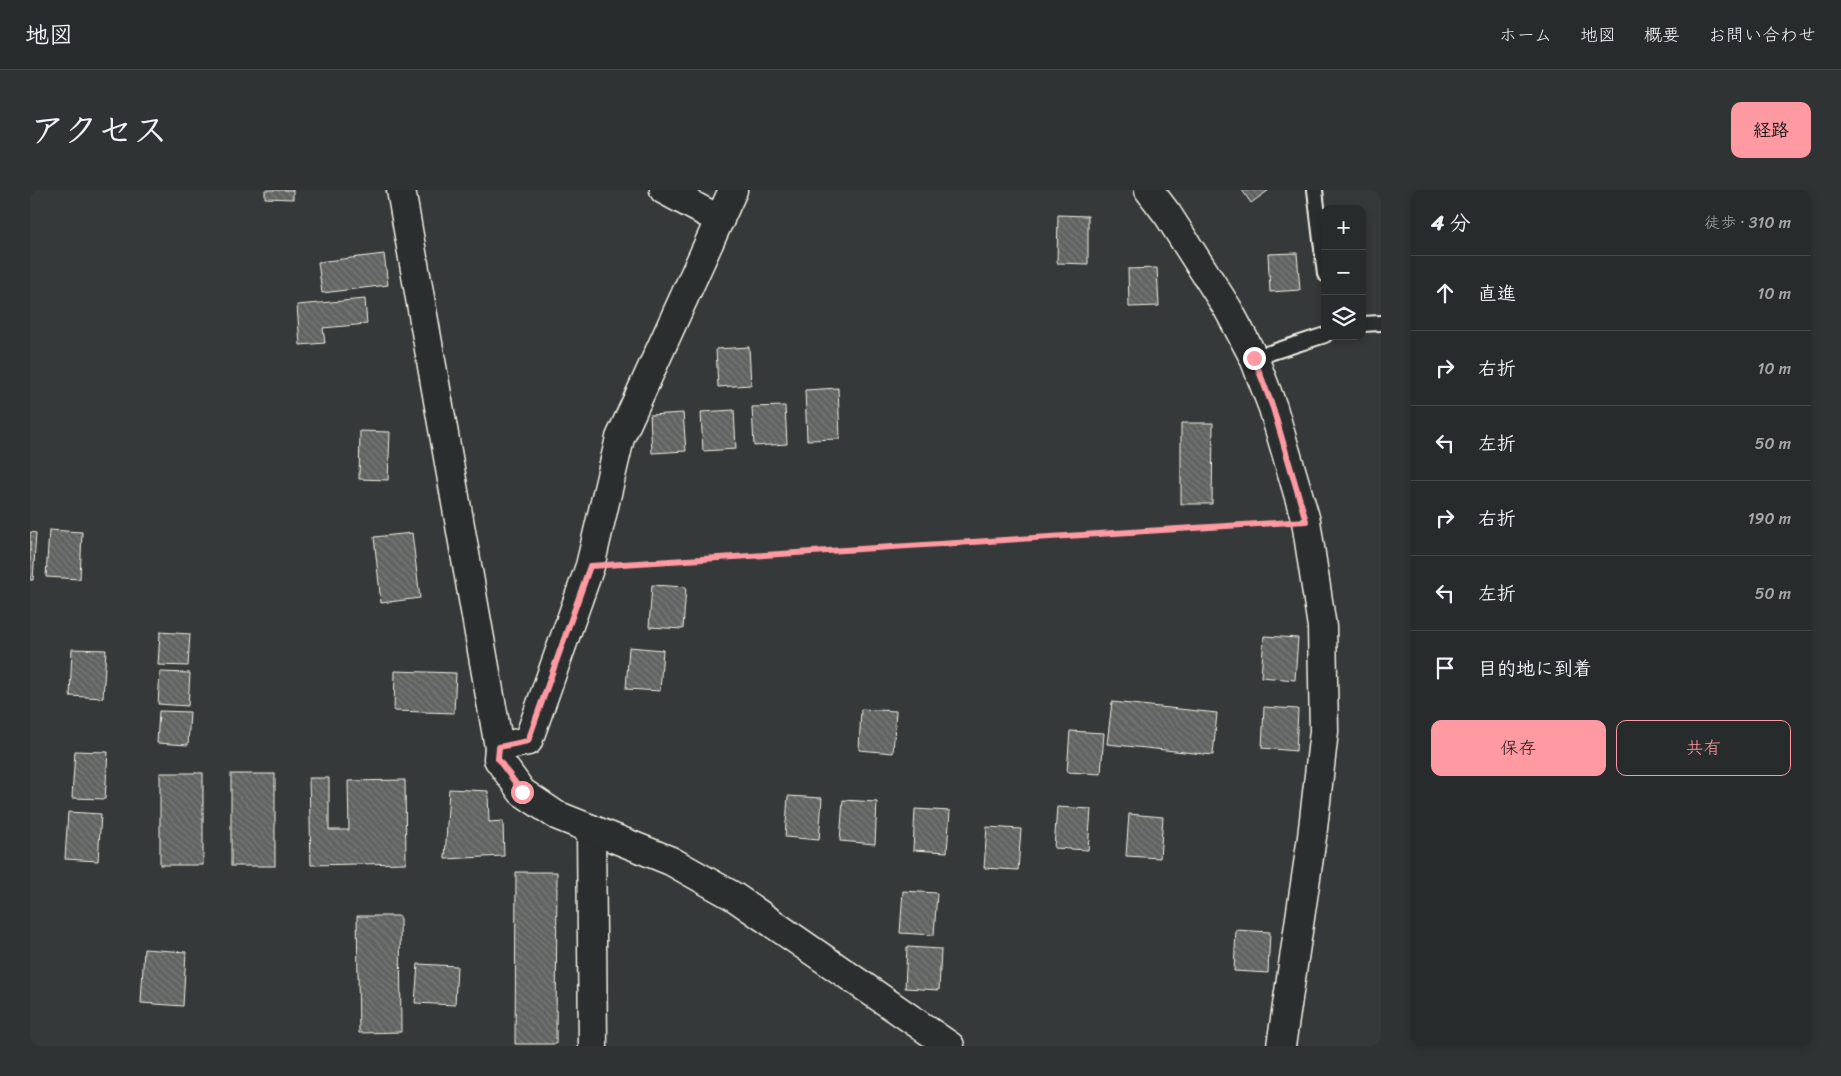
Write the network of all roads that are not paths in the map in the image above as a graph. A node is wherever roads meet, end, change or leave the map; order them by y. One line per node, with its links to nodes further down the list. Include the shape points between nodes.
1 (400, 190): 12 (street)
2 (664, 190): 6 (street)
3 (733, 190): 6 (street)
4 (1149, 190): 11 (street, via 1228,309)
5 (1315, 190): 7 (lane)
6 (720, 220): 12 (street, via 620,438 590,566 528,741)
7 (1322, 250)
8 (1381, 323): 9 (lane)
9 (1366, 324)
10 (1321, 335): 11 (lane)
11 (1254, 358): 16 (street, via 1273,408 1306,521 1322,627 1324,731)
12 (499, 747): 13 (street, via 498,759 522,792 556,815)
13 (591, 829): 14 (street); 15 (street, via 672,861 733,896)
14 (593, 1046)
15 (950, 1046)
16 (1281, 1046)

